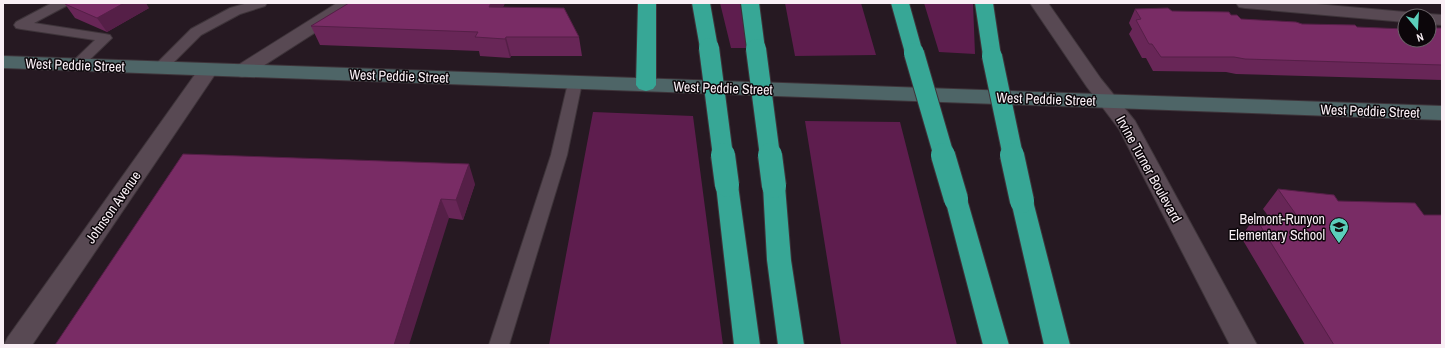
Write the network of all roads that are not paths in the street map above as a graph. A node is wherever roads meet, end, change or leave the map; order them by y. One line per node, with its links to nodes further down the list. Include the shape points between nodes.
1 (62, 3): 13 (lane, via 21,25 105,38)
2 (261, 3): 14 (lane, via 235,11 196,32)
3 (349, 3): 16 (street)
4 (647, 3): 18 (highway)
5 (701, 3): 23 (highway, bridge)
6 (750, 3): 24 (highway, bridge, via 774,186 779,260)
7 (900, 3): 25 (highway, bridge)
8 (984, 3): 26 (highway, bridge, via 992,56 1022,201)
9 (1039, 3): 19 (street, Irvine Turner Boulevard)
10 (1245, 3): 11 (street)
11 (1397, 16)
12 (6, 65): 13 (street, West Peddie Street)
13 (76, 65): 14 (street, West Peddie Street)
14 (160, 68): 15 (street, West Peddie Street)
15 (208, 70): 16 (street, West Peddie Street); 21 (street, Johnson Avenue)
16 (242, 71): 17 (street, West Peddie Street)
17 (574, 83): 18 (street, West Peddie Street); 22 (lane, via 559,155)
18 (646, 85): 19 (street, West Peddie Street)
19 (1108, 101): 20 (street, West Peddie Street); 27 (street, Irvine Turner Boulevard, via 1128,126)
20 (1442, 113)
21 (17, 345)
22 (499, 345)
23 (747, 345)
24 (791, 345)
25 (996, 345)
26 (1057, 345)
27 (1244, 345)

